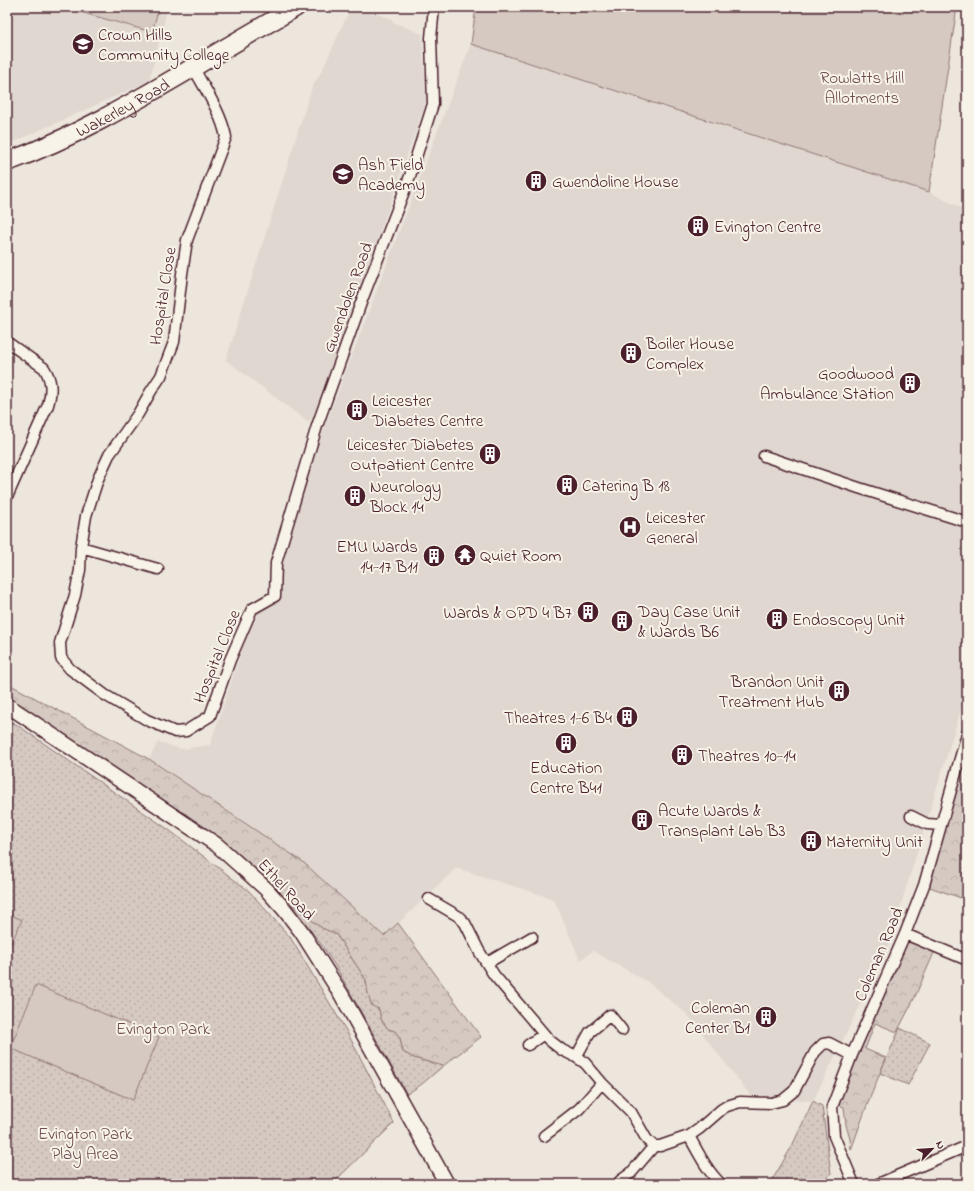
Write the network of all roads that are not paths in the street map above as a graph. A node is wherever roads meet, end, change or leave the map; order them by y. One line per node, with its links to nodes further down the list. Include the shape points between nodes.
1 (296, 7): 3 (highway, Wakerley Road)
2 (434, 7): 11 (street, Gwendolen Road, via 431,38 433,104 410,176 317,426 276,564)
3 (193, 67): 4 (highway, Wakerley Road, via 100,122); 9 (street, Hospital Close, via 224,123 226,137 188,240 174,342 161,376 109,455 98,479 86,516)
4 (7, 162)
5 (7, 342): 7 (street, via 44,368 48,374 51,393)
6 (764, 456): 8 (street)
7 (7, 497)
8 (967, 522)
9 (81, 547): 10 (street); 11 (street, Hospital Close, via 75,595 60,643 61,658 70,669 105,695 147,720 175,732 186,731 210,716 252,609)
10 (158, 569)
11 (275, 596)
12 (7, 705): 32 (street, Ethel Road, via 217,846 266,889 302,931 342,994)
13 (967, 734): 15 (street, Coleman Road)
14 (911, 816): 15 (street, via 927,824)
15 (941, 825): 17 (street, Coleman Road, via 924,885)
16 (429, 899): 20 (street, via 458,916)
17 (905, 934): 19 (street); 24 (street, Coleman Road)
18 (532, 937): 20 (street)
19 (967, 960)
20 (487, 963): 22 (street)
21 (622, 1030): 25 (street, via 610,1015 590,1032)
22 (544, 1034): 23 (street); 25 (street, via 562,1050)
23 (528, 1045)
24 (852, 1055): 28 (street, via 829,1043 823,1044 814,1052 789,1096 771,1103 740,1102 727,1106); 34 (street, Coleman Road, via 834,1102 832,1116 834,1136)
25 (576, 1056): 26 (street)
26 (602, 1083): 27 (street, via 579,1109); 29 (street, via 631,1112 647,1140)
27 (544, 1136)
28 (689, 1136): 29 (street); 33 (street, via 704,1163)
29 (654, 1146): 31 (street)
30 (967, 1146): 35 (street)
31 (619, 1183)
32 (447, 1184)
33 (721, 1184)
34 (854, 1184)
35 (878, 1184)

